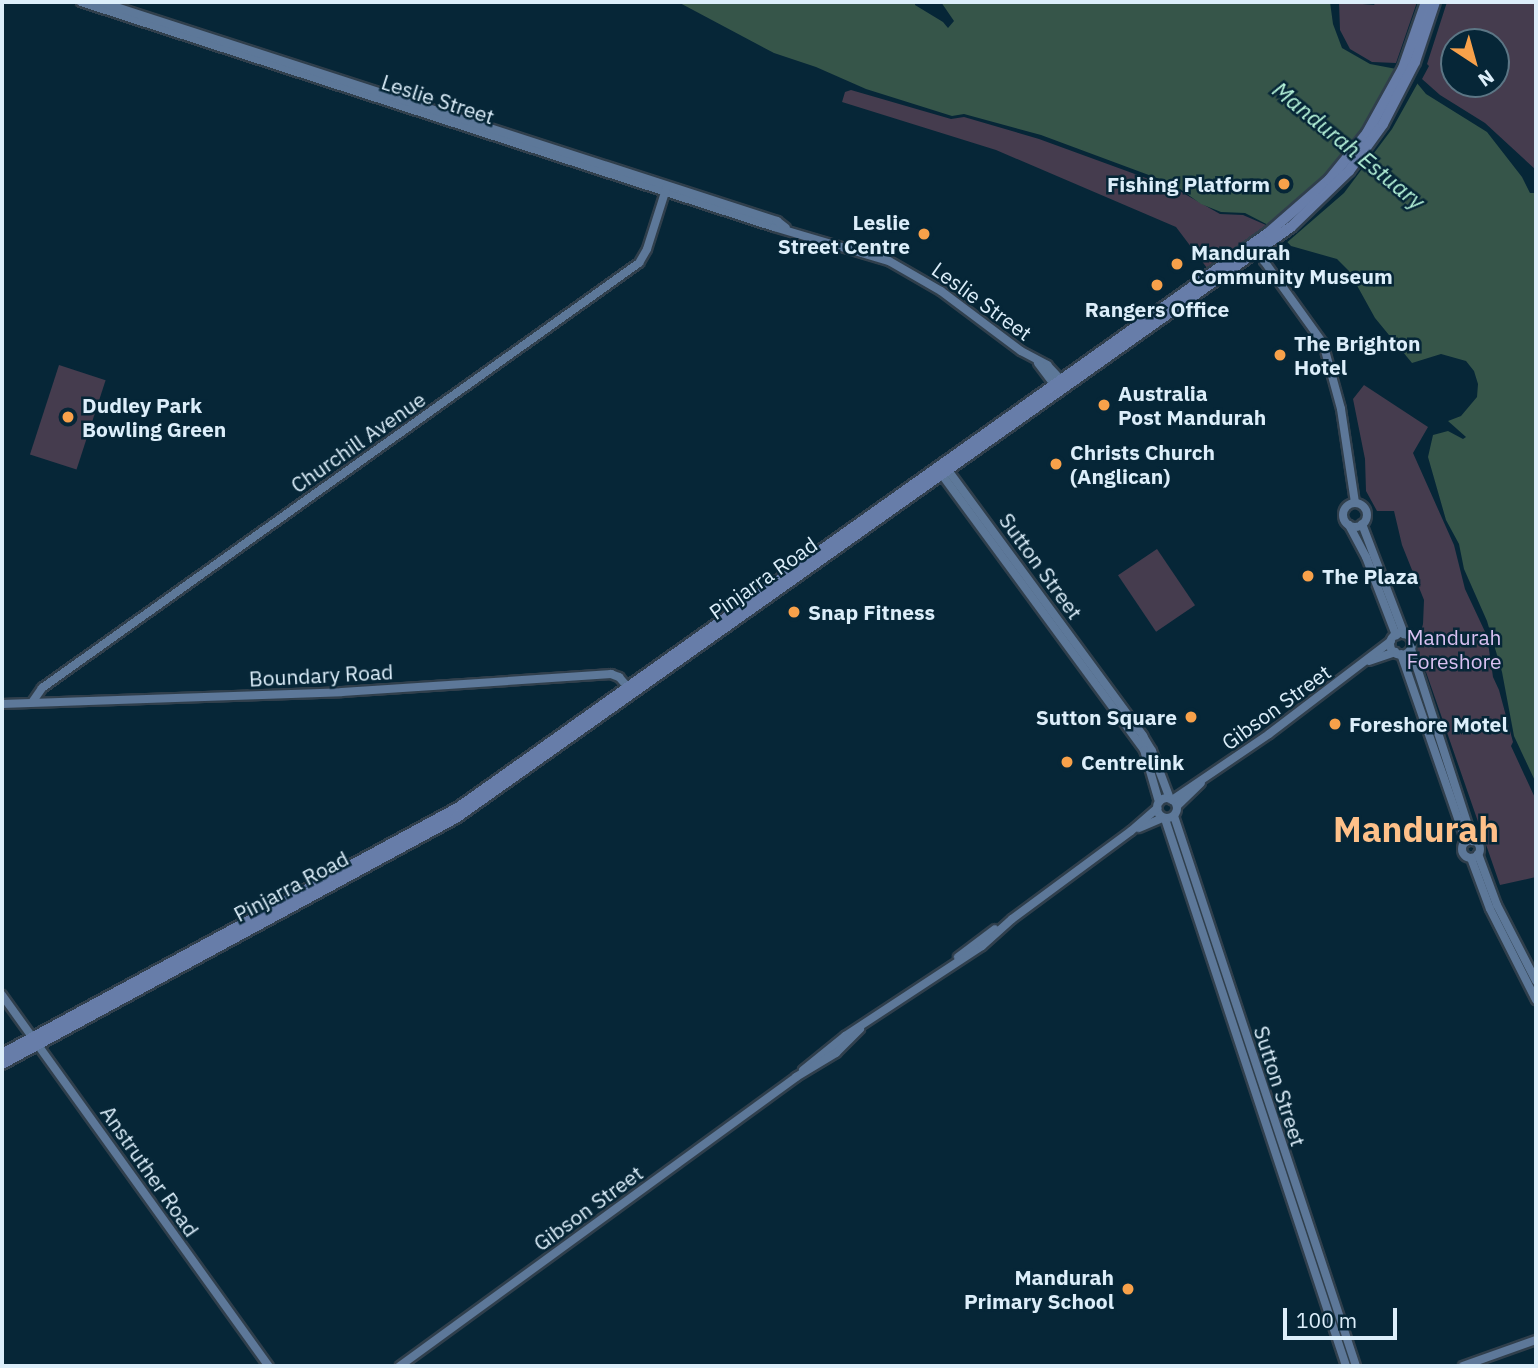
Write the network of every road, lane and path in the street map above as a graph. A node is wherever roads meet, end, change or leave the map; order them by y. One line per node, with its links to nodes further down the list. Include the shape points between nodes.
1 (80, 2): 6 (street, Leslie Street)
2 (101, 2): 6 (street, Leslie Street)
3 (1426, 2): 5 (main road, Pinjarra Road)
4 (1435, 2): 5 (main road, Pinjarra Road)
5 (1411, 60): 7 (main road, Pinjarra Road, via 1383,124 1356,163 1311,210)
6 (666, 189): 8 (street, Leslie Street, via 889,261 921,277 1038,363); 18 (street, Churchill Avenue, via 639,263 42,688)
7 (1269, 239): 8 (main road, Pinjarra Road); 10 (street, via 1264,261 1322,343 1341,409)
8 (1061, 386): 9 (main road, Pinjarra Road)
9 (943, 469): 17 (main road, Pinjarra Road); 20 (street, Sutton Street, via 1144,750); 21 (street, Sutton Street, via 1143,736)
10 (1355, 503): 11 (street, via 1366,511); 12 (street, via 1343,512)
11 (1362, 524): 12 (street); 13 (street)
12 (1349, 525): 13 (street)
13 (1397, 636): 14 (street, via 1411,640); 15 (street); 16 (street, Gibson Street)
14 (1410, 649): 15 (street, Gibson Street); 24 (street)
15 (1398, 653): 16 (street, Gibson Street); 24 (street)
16 (1369, 661): 21 (street, Gibson Street)
17 (631, 691): 18 (street, Boundary Road, via 611,674 159,701); 29 (main road, Pinjarra Road, via 443,827)
18 (33, 701): 19 (street, Boundary Road)
19 (2, 704)
20 (1158, 805): 21 (street); 22 (street, Sutton Street); 23 (street, Gibson Street)
21 (1173, 805): 22 (street, Gibson Street); 33 (street, Sutton Street)
22 (1163, 818): 23 (street, Gibson Street); 33 (street, Sutton Street)
23 (1131, 831): 35 (street, Gibson Street, via 982,946 825,1052)
24 (1470, 842): 25 (street, via 1479,847); 25 (street, via 1463,853)
25 (1474, 856): 26 (street); 28 (street, via 1490,909)
26 (1536, 981)
27 (2, 995): 29 (street, Anstruther Road)
28 (1536, 1000)
29 (35, 1041): 30 (main road, Pinjarra Road); 31 (main road, Pinjarra Road); 34 (street, Anstruther Road)
30 (2, 1054)
31 (2, 1064)
32 (1536, 1340): 38 (street)
33 (1344, 1346): 36 (street, Sutton Street); 37 (street, Sutton Street)
34 (269, 1366)
35 (401, 1366)
36 (1346, 1366)
37 (1356, 1366)
38 (1463, 1366)

